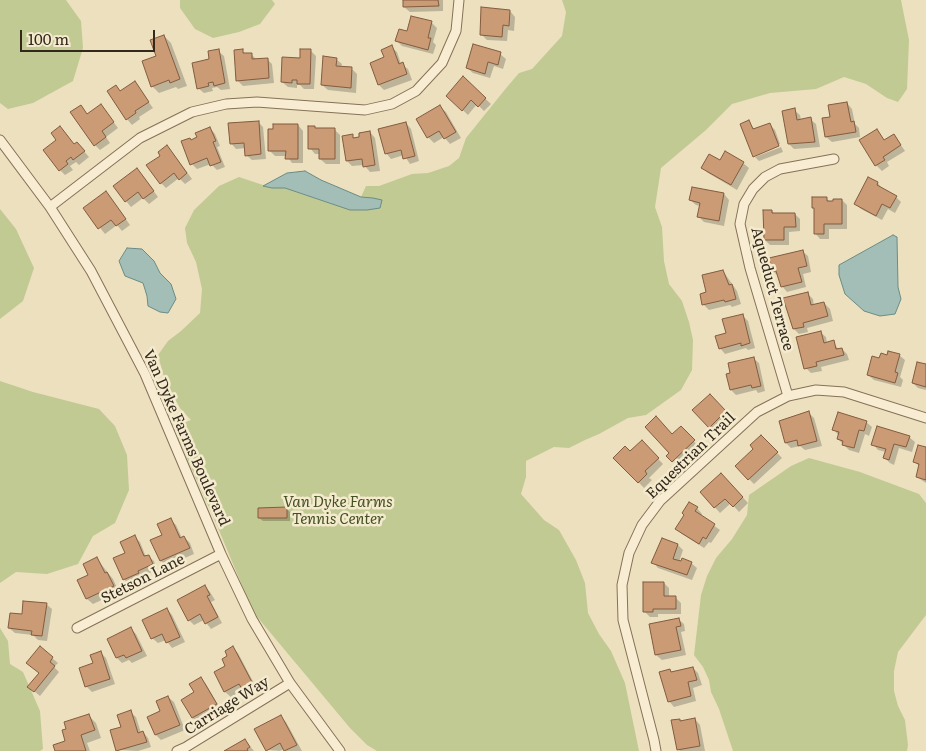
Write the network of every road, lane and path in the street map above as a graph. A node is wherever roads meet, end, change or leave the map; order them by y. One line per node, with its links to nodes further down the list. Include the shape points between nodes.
1 (459, 0): 4 (street, via 456,31 442,63 416,91 392,104 365,110 257,102 226,104 192,112 140,138)
2 (0, 140): 4 (street, Van Dyke Farms Boulevard)
3 (834, 160): 5 (street, Aqueduct Terrace, via 780,169 765,177 753,188 744,204 740,224)
4 (50, 207): 7 (street, Van Dyke Farms Boulevard, via 91,271 146,374)
5 (788, 396): 6 (street, Equestrian Trail, via 816,390 844,392); 12 (street, Equestrian Trail, via 757,412 660,501 642,525 629,553 622,585 623,620)
6 (926, 418)
7 (222, 554): 8 (street, Stetson Lane); 9 (street, Van Dyke Farms Boulevard, via 252,619)
8 (77, 628)
9 (290, 683): 10 (street, Carriage Way); 11 (street, Van Dyke Farms Boulevard)
10 (177, 751)
11 (340, 751)
12 (656, 751)

